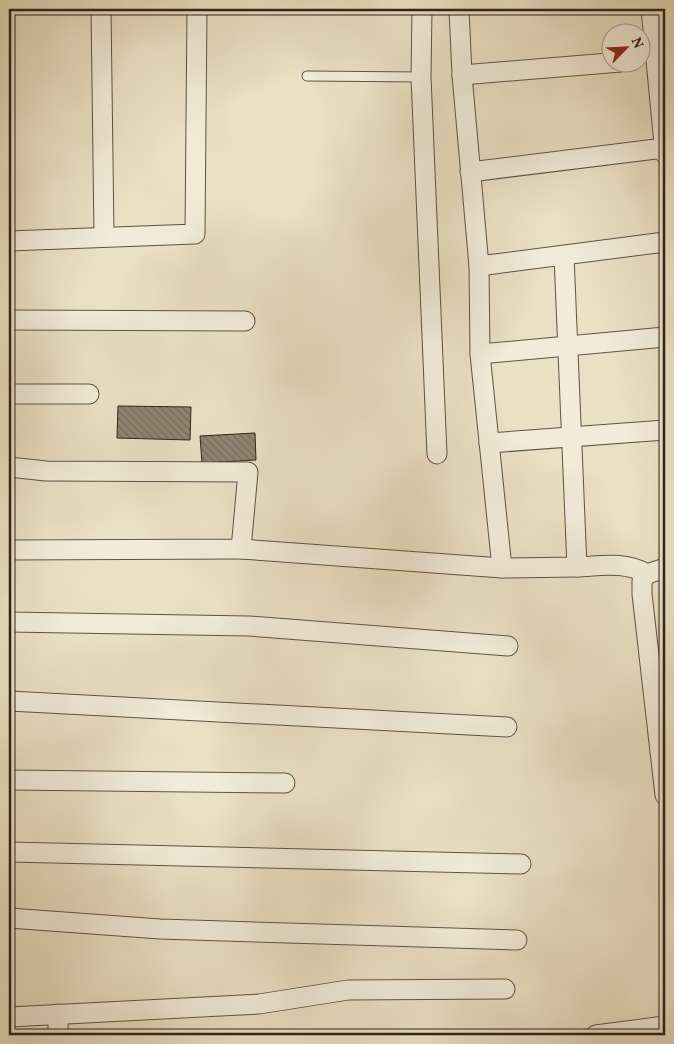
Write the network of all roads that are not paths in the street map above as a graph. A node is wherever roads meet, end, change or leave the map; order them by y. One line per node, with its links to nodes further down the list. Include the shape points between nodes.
1 (101, 9): 13 (street)
2 (197, 9): 13 (street, via 195,234)
3 (422, 9): 10 (street)
4 (459, 9): 8 (street)
5 (651, 9): 7 (street)
6 (602, 64): 8 (street)
7 (655, 68): 11 (street)
8 (462, 75): 12 (street)
9 (307, 76): 10 (lane)
10 (421, 77): 28 (street)
11 (665, 151): 12 (street)
12 (470, 172): 17 (street)
13 (104, 236): 14 (street)
14 (9, 241)
15 (665, 242): 16 (street)
16 (564, 256): 17 (street); 21 (street)
17 (479, 266): 22 (street)
18 (9, 320): 19 (street)
19 (245, 321)
20 (665, 337): 21 (street)
21 (568, 345): 22 (street); 26 (street)
22 (480, 354): 27 (street)
23 (9, 394): 24 (street)
24 (89, 394)
25 (665, 430): 26 (street)
26 (573, 438): 27 (street); 32 (street)
27 (489, 443): 33 (street)
28 (437, 454)
29 (9, 467): 30 (street, via 46,471 248,472)
30 (241, 549): 31 (street); 33 (street)
31 (9, 550)
32 (577, 567): 33 (street); 35 (street, via 622,565 638,568)
33 (502, 568)
34 (665, 568): 35 (street)
35 (647, 574): 42 (street, via 642,582 642,594)
36 (9, 622): 37 (street, via 249,626)
37 (508, 646)
38 (9, 702): 39 (street)
39 (507, 727)
40 (9, 780): 41 (street)
41 (285, 784)
42 (665, 795)
43 (9, 852): 44 (street)
44 (521, 864)
45 (9, 918): 46 (street, via 160,929)
46 (517, 940)
47 (505, 989): 48 (street, via 348,990 259,1004)
48 (58, 1014): 49 (street); 51 (street)
49 (9, 1017)
50 (665, 1026): 52 (street)
51 (58, 1035)
52 (596, 1035)

